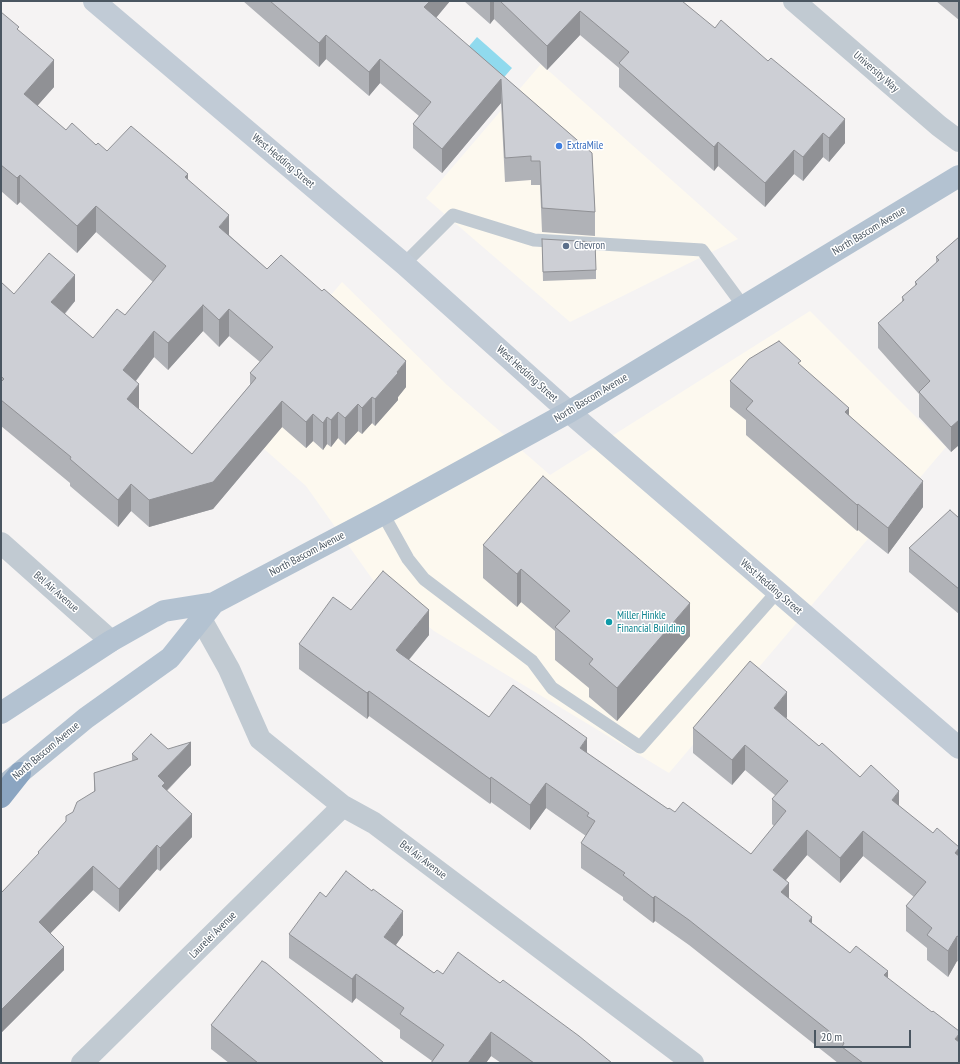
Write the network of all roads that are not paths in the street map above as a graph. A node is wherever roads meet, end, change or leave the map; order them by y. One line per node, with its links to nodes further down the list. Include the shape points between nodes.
1 (94, 1): 5 (main road, West Hedding Street)
2 (794, 1): 3 (street, University Way)
3 (959, 141)
4 (959, 176): 6 (main road, North Bascom Avenue)
5 (404, 264): 6 (lane, via 453,215 534,240 702,250); 7 (main road, West Hedding Street)
6 (744, 307): 7 (main road, North Bascom Avenue)
7 (569, 412): 8 (main road, North Bascom Avenue); 10 (main road, West Hedding Street)
8 (383, 514): 10 (lane, via 408,559 424,579 532,661 552,688 640,747); 11 (main road, North Bascom Avenue)
9 (1, 543): 12 (street, Bel Air Avenue)
10 (777, 592): 14 (main road, West Hedding Street)
11 (208, 611): 12 (main road, North Bascom Avenue, via 164,611); 15 (main road, North Bascom Avenue, via 170,658 86,718); 18 (street, Bel Air Avenue, via 229,669 260,739)
12 (111, 641): 13 (main road, North Bascom Avenue)
13 (1, 713)
14 (959, 748)
15 (20, 773): 16 (main road, North Bascom Avenue); 17 (highway)
16 (1, 788)
17 (1, 797)
18 (343, 806): 19 (street, Laurelei Avenue); 20 (street, Bel Air Avenue, via 374,823)
19 (85, 1062)
20 (693, 1063)

